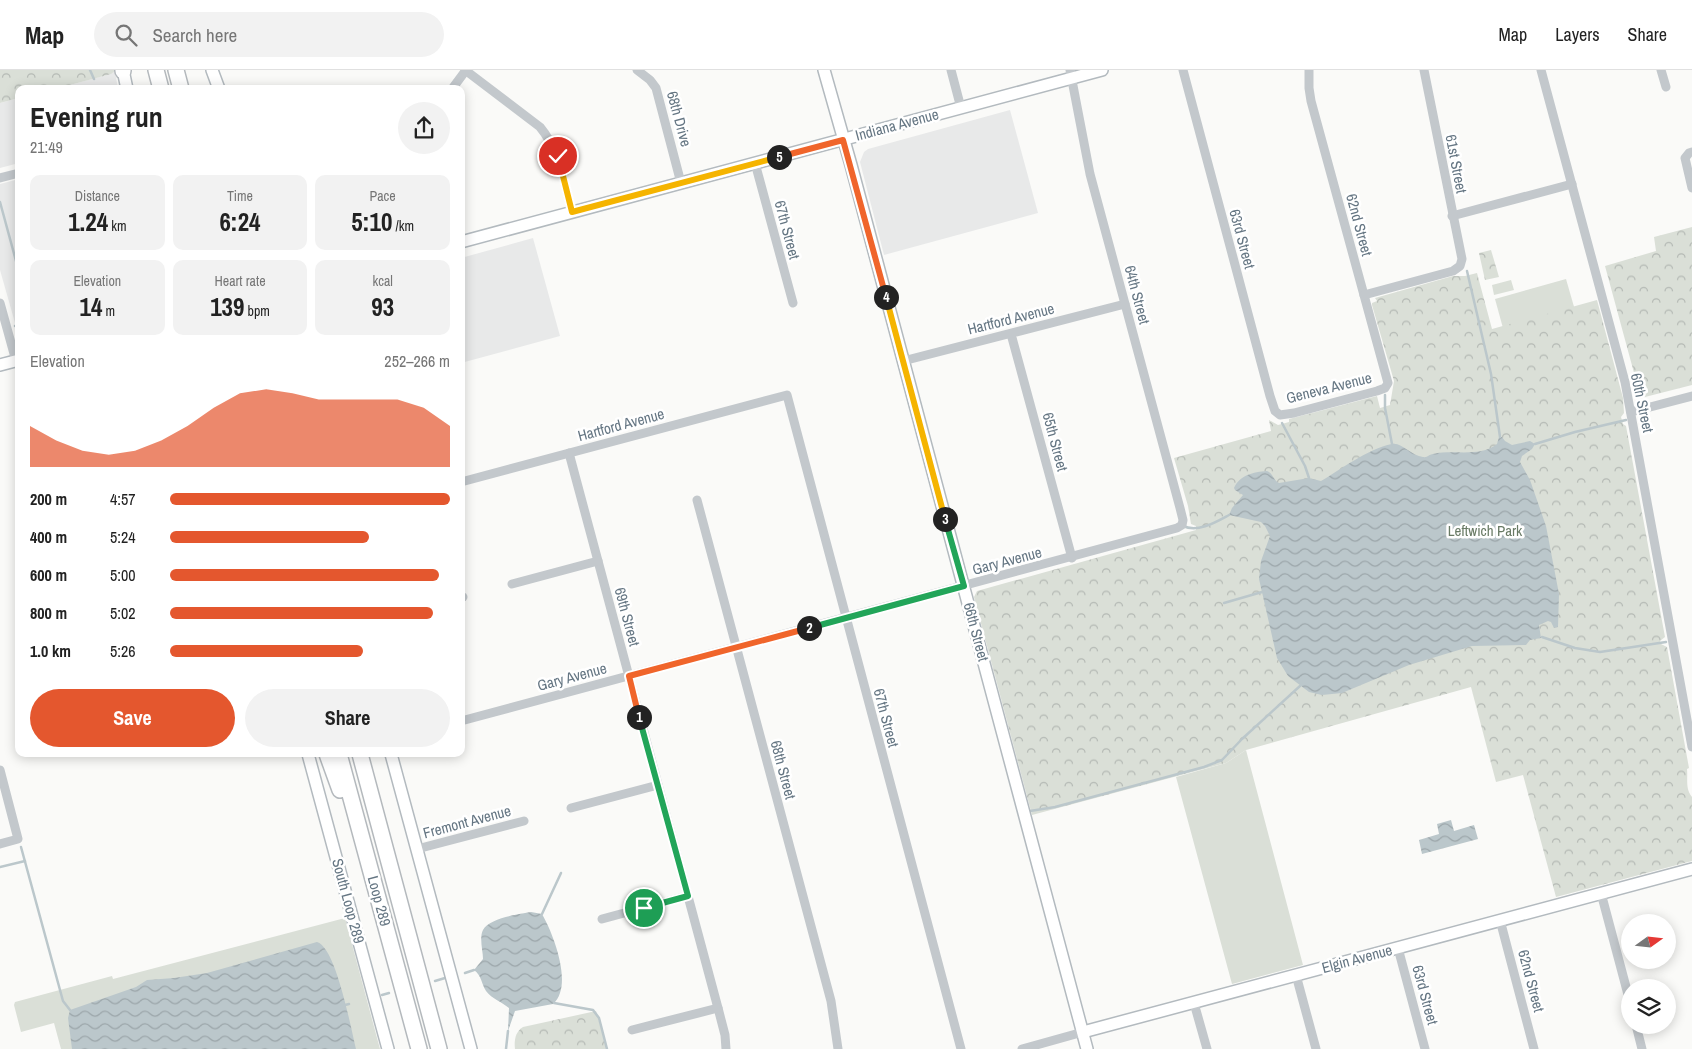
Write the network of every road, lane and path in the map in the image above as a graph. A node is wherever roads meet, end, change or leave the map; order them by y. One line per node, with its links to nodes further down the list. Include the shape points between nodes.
1 (123, 70): 16 (street)
2 (156, 70): 17 (highway)
3 (176, 70): 18 (highway)
4 (212, 70): 19 (street)
5 (466, 70): 20 (street); 31 (street, via 540,127 547,136 558,156)
6 (637, 70): 28 (street, 68th Drive, via 656,88)
7 (824, 70): 23 (street, 66th Street)
8 (951, 70): 22 (street)
9 (1102, 70): 15 (street, Indiana Avenue)
10 (1183, 70): 47 (street, 63rd Street, via 1270,396)
11 (1309, 70): 34 (street, 62nd Street, via 1311,101)
12 (1424, 70): 32 (street, 61st Street)
13 (1541, 70): 29 (street, 60th Street)
14 (1661, 70): 21 (street)
15 (1071, 74): 22 (street, Indiana Avenue); 37 (street, 64th Street, via 1090,174)
16 (125, 85)
17 (160, 85)
18 (180, 85)
19 (218, 85)
20 (455, 85)
21 (1666, 87)
22 (961, 108): 23 (street, Indiana Avenue)
23 (843, 140): 25 (street, Indiana Avenue); 41 (street, 66th Street)
24 (1688, 155): 30 (street)
25 (755, 163): 28 (street, Indiana Avenue); 36 (street, 67th Street)
26 (15, 174): 27 (street)
27 (0, 178)
28 (682, 183): 31 (street, Indiana Avenue)
29 (1572, 184): 32 (street); 46 (street, 60th Street)
30 (1692, 188)
31 (572, 212): 33 (street, Indiana Avenue)
32 (1452, 216): 34 (street, 61st Street, via 1462,259 1460,266 1453,271)
33 (465, 241)
34 (1364, 295): 43 (street, 62nd Street, via 1386,374)
35 (0, 303): 39 (street)
36 (793, 303)
37 (1125, 304): 38 (street, Hartford Avenue); 51 (street, 64th Street)
38 (1011, 334): 41 (street, Hartford Avenue); 52 (street, 65th Street)
39 (15, 354)
40 (15, 361): 42 (street)
41 (903, 361): 55 (street, 66th Street)
42 (0, 365)
43 (1386, 385): 47 (street, Geneva Avenue, via 1376,391 1294,413)
44 (787, 395): 48 (street, Hartford Avenue); 56 (street, 67th Street)
45 (1692, 396): 46 (street)
46 (1631, 412): 60 (street, 60th Street)
47 (1278, 413)
48 (568, 453): 49 (street, Hartford Avenue); 53 (street, 69th Street)
49 (465, 481)
50 (696, 500): 57 (street, 68th Street)
51 (1182, 525): 52 (street, Gary Avenue)
52 (1072, 558): 55 (street, Gary Avenue)
53 (598, 561): 54 (street); 58 (street, 69th Street)
54 (512, 584)
55 (964, 586): 56 (street, Gary Avenue); 86 (street, 66th Street)
56 (846, 618): 57 (street, Gary Avenue); 94 (street, 67th Street)
57 (735, 647): 58 (street, Gary Avenue); 93 (street, 68th Street, via 831,1001)
58 (629, 676): 59 (street, Gary Avenue); 68 (street, 69th Street)
59 (465, 721)
60 (1692, 747)
61 (309, 757): 88 (street, South Loop 289)
62 (328, 757): 80 (highway)
63 (340, 757): 80 (highway, Loop 289)
64 (361, 757): 71 (highway, Loop 289)
65 (370, 757): 71 (highway)
66 (392, 757): 73 (street)
67 (0, 770): 72 (street, via 18,839)
68 (658, 785): 69 (street); 76 (street, 69th Street)
69 (571, 808)
70 (524, 821): 73 (street, Fremont Avenue)
71 (380, 827): 90 (highway, Loop 289)
72 (0, 844)
73 (417, 849): 91 (street)
74 (1692, 869): 75 (street, Elgin Avenue)
75 (1601, 893): 78 (street, Elgin Avenue); 82 (street)
76 (688, 896): 77 (street); 84 (street, 69th Street)
77 (602, 919)
78 (1500, 920): 79 (street, Elgin Avenue); 100 (street, 62nd Street)
79 (1398, 948): 81 (street, Elgin Avenue); 99 (street, 63rd Street)
80 (396, 966): 89 (highway, Loop 289)
81 (1296, 975): 83 (street, Elgin Avenue); 98 (street)
82 (1624, 979)
83 (1194, 1003): 86 (street, Elgin Avenue); 97 (street)
84 (718, 1008): 85 (street); 92 (street, 69th Street)
85 (632, 1030)
86 (1083, 1032): 95 (street, Elgin Avenue); 96 (street, 66th Street)
87 (1638, 1034): 101 (street)
88 (388, 1049)
89 (419, 1049)
90 (439, 1049)
91 (471, 1049)
92 (726, 1049)
93 (838, 1049)
94 (960, 1049)
95 (1022, 1049)
96 (1087, 1049)
97 (1207, 1049)
98 (1316, 1049)
99 (1425, 1049)
100 (1534, 1049)
101 (1642, 1049)

